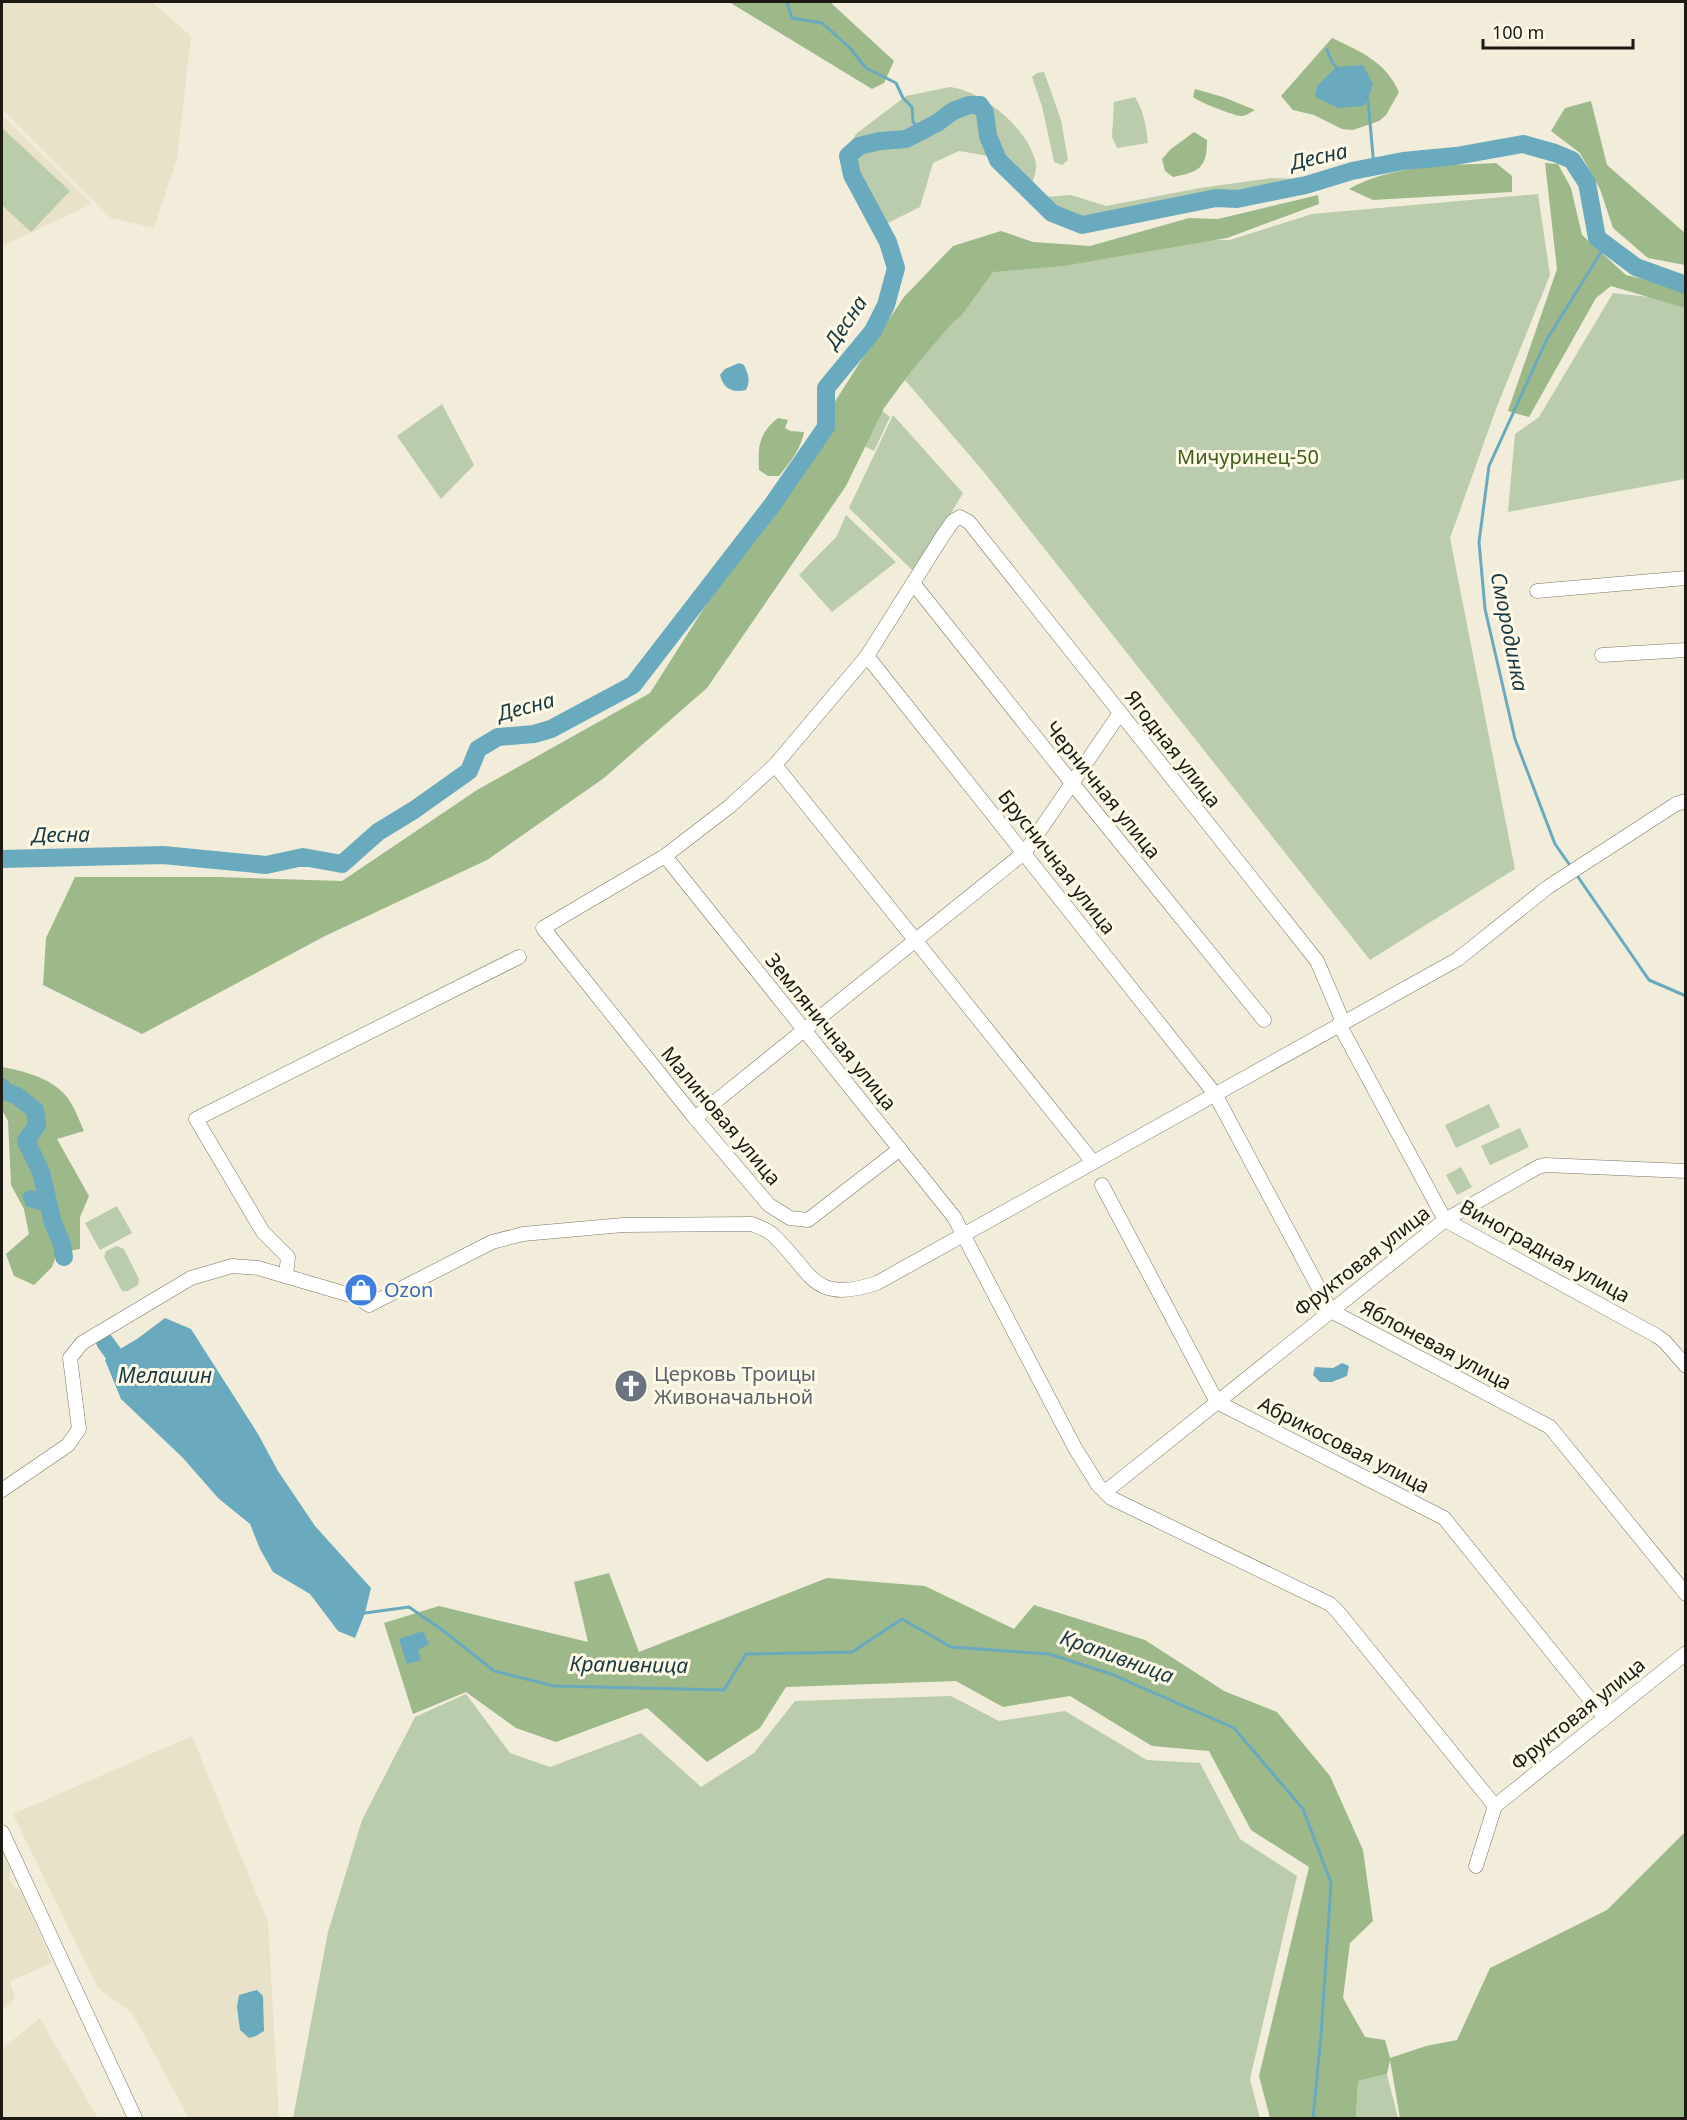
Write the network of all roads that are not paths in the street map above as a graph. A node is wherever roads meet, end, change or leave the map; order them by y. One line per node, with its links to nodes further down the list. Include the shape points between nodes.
1 (1686, 578): 3 (street)
2 (913, 583): 6 (street); 7 (street, Ягодная улица, via 953,521 960,517 969,522); 9 (street, Черничная улица)
3 (1537, 591)
4 (1686, 650): 5 (street)
5 (1602, 655)
6 (867, 656): 8 (street); 11 (street, Брусничная улица)
7 (1120, 713): 9 (street); 16 (street, Ягодная улица, via 1317,961)
8 (775, 765): 12 (street); 13 (street)
9 (1072, 783): 11 (street); 15 (street, Черничная улица)
10 (1686, 801): 16 (street, via 1548,887 1458,959)
11 (1025, 852): 13 (street); 18 (street, Брусничная улица)
12 (665, 856): 17 (street, Земляничная улица); 19 (street, Малиновая улица, via 543,928)
13 (916, 940): 17 (street); 21 (street)
14 (519, 957): 26 (street, via 196,1119 263,1232 288,1257)
15 (1264, 1020)
16 (1341, 1023): 18 (street); 24 (street, Виноградная улица)
17 (804, 1030): 19 (street); 20 (street, Земляничная улица)
18 (1215, 1094): 21 (street); 27 (street, Яблоневая улица)
19 (695, 1118): 20 (street, Малиновая улица, via 769,1205 790,1218 808,1220)
20 (900, 1149): 25 (street, Земляничная улица, via 954,1217)
21 (1093, 1162): 25 (street)
22 (1686, 1171): 24 (street, Фруктовая улица, via 1542,1165)
23 (1102, 1185): 29 (street)
24 (1446, 1220): 27 (street, Фруктовая улица); 28 (street, Виноградная улица, via 1657,1336)
25 (963, 1235): 26 (street, via 877,1283 856,1290 830,1290 816,1283 772,1233 752,1224 623,1225 522,1234 492,1242 369,1305 357,1297); 31 (street, via 1075,1448)
26 (286, 1276): 30 (street, via 232,1266 191,1278 82,1343 70,1358 79,1429 68,1445)
27 (1330, 1311): 29 (street, Фруктовая улица); 32 (street, Яблоневая улица, via 1550,1427)
28 (1686, 1366)
29 (1217, 1402): 31 (street, Фруктовая улица); 34 (street, Абрикосовая улица, via 1444,1518)
30 (2, 1490)
31 (1105, 1492): 35 (street, via 1330,1604)
32 (1686, 1593)
33 (1686, 1653): 34 (street, Фруктовая улица)
34 (1605, 1718): 35 (street, Фруктовая улица)
35 (1495, 1806): 37 (street)
36 (2, 1832): 38 (street)
37 (1476, 1866)
38 (135, 2118)

